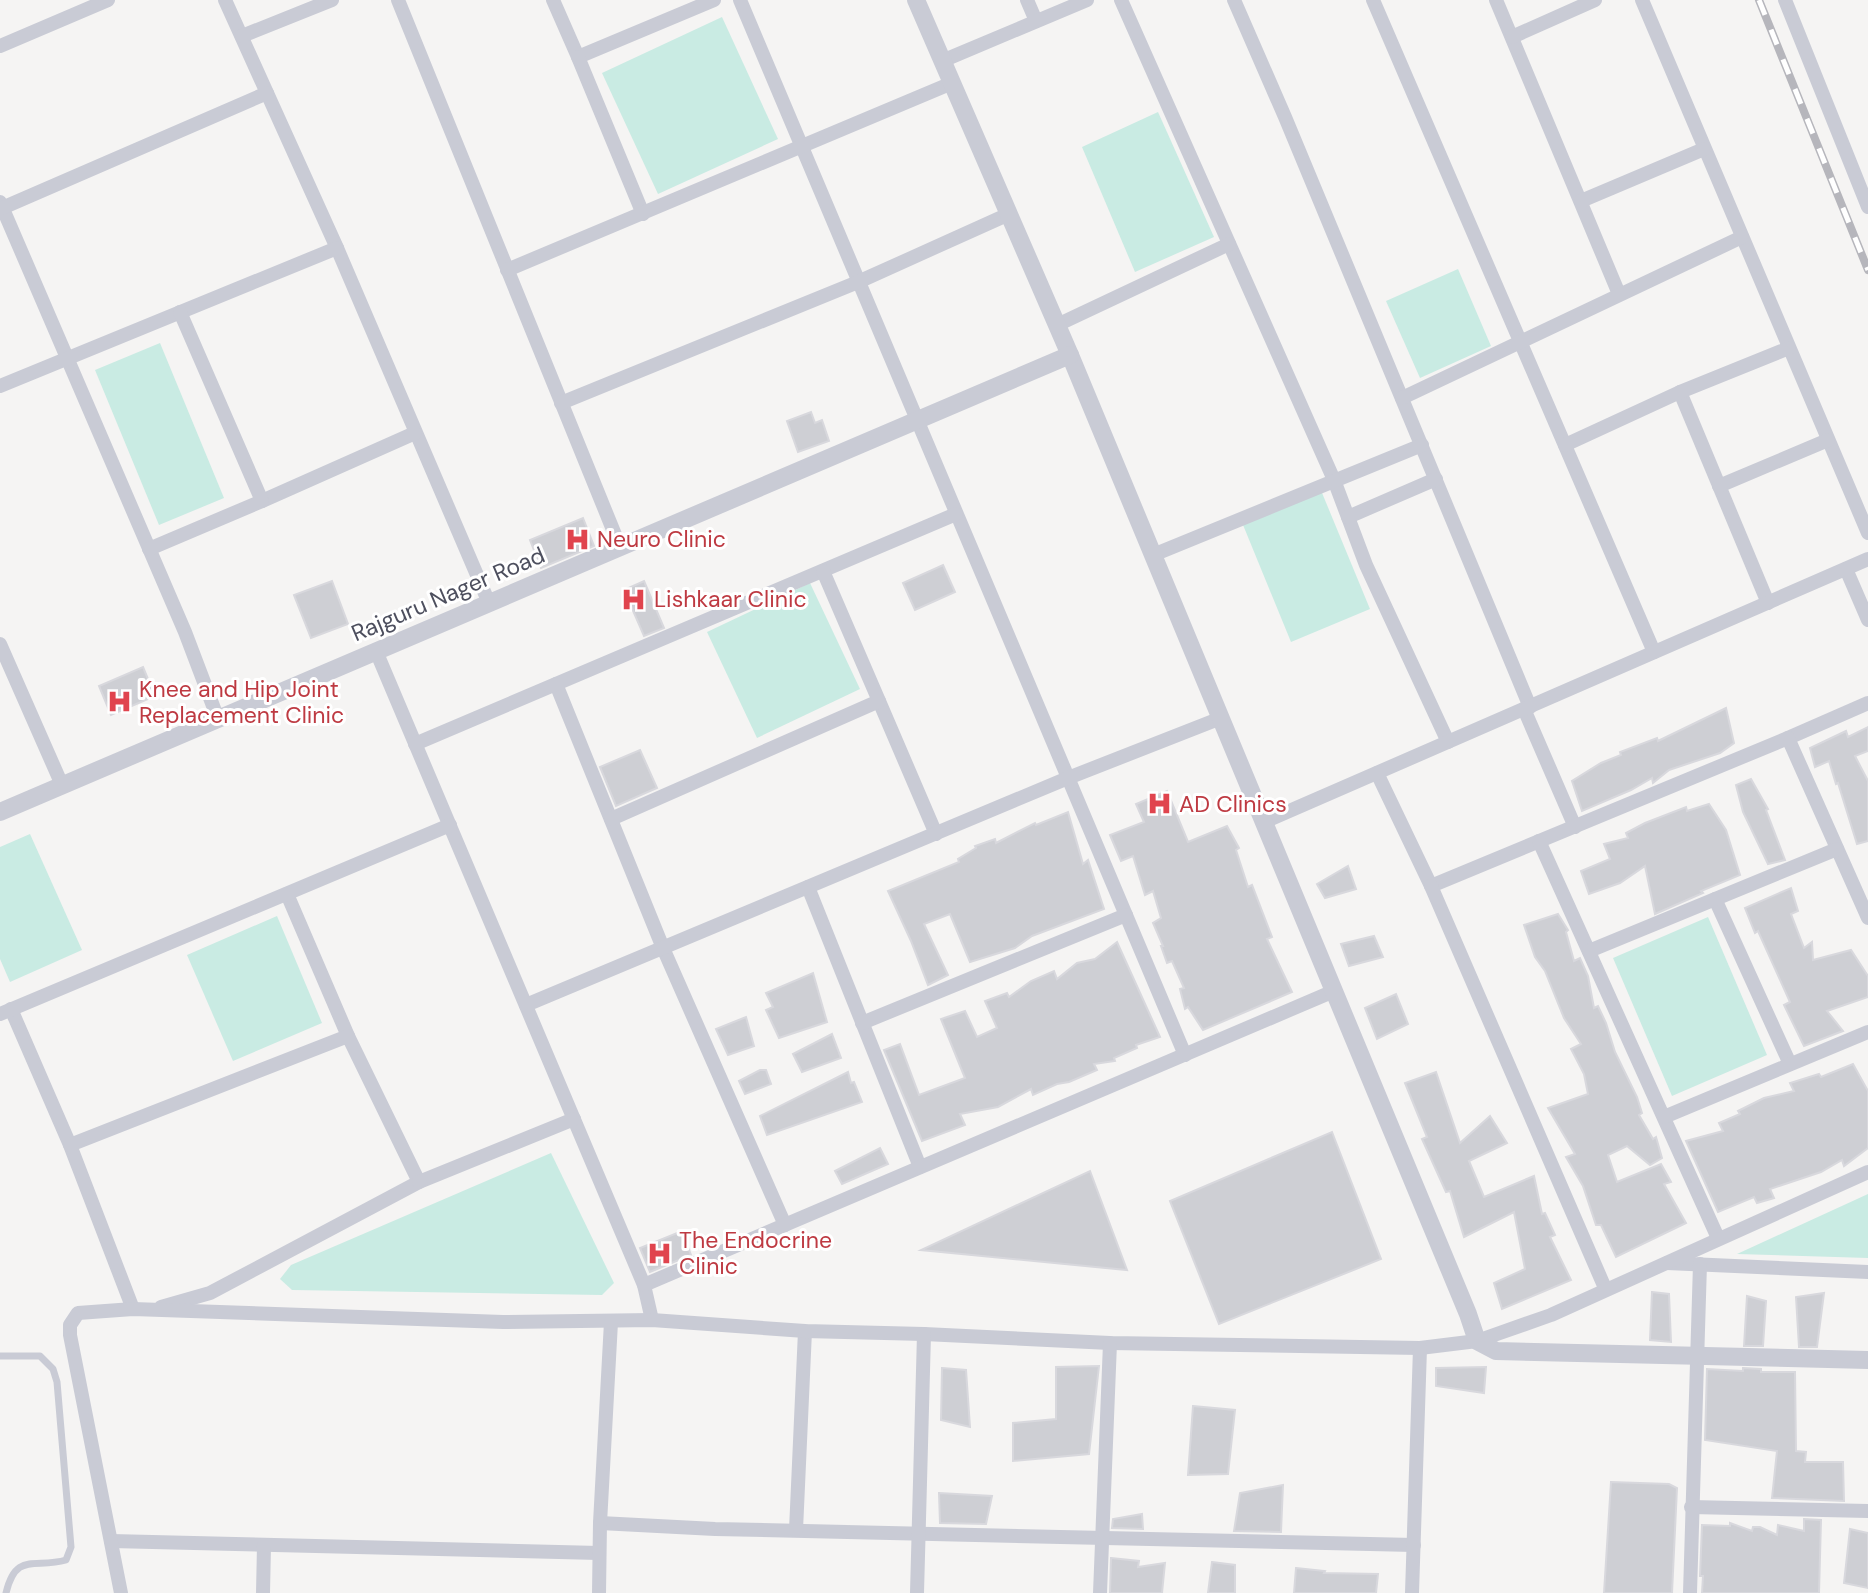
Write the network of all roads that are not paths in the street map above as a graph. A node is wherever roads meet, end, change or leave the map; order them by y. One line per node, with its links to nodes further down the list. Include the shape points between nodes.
1 (225, 0): 19 (street)
2 (331, 0): 19 (street)
3 (398, 0): 36 (street)
4 (554, 0): 22 (street)
5 (714, 0): 22 (street)
6 (740, 0): 26 (street)
7 (916, 0): 23 (street)
8 (1027, 0): 18 (street)
9 (1087, 0): 18 (street)
10 (1121, 0): 34 (street)
11 (1234, 0): 47 (street)
12 (1373, 0): 41 (street)
13 (1496, 0): 20 (street)
14 (1595, 0): 20 (street)
15 (1642, 0): 27 (street)
16 (1785, 0): 30 (street)
17 (103, 1): 21 (street)
18 (1036, 21): 23 (street)
19 (242, 36): 25 (street)
20 (1512, 37): 28 (street)
21 (0, 46)
22 (578, 57): 31 (street)
23 (942, 61): 24 (street)
24 (952, 83): 26 (street); 32 (street)
25 (267, 93): 29 (street); 35 (street)
26 (802, 146): 31 (street); 37 (street)
27 (1704, 149): 28 (street); 33 (street)
28 (1581, 201): 38 (street)
29 (1, 205): 44 (street)
30 (1868, 207)
31 (643, 214): 36 (street)
32 (1009, 214): 37 (street); 40 (street)
33 (1742, 237): 38 (street); 42 (street)
34 (1229, 244): 40 (street); 55 (street)
35 (337, 248): 39 (street); 50 (street)
36 (508, 270): 48 (street)
37 (858, 282): 48 (street); 49 (street)
38 (1619, 294): 41 (street)
39 (180, 312): 44 (street); 57 (street)
40 (1057, 325): 43 (street)
41 (1520, 340): 47 (street); 53 (street)
42 (1789, 348): 46 (street); 51 (street)
43 (1070, 355): 49 (street, Rajguru Nager Road); 63 (street)
44 (66, 357): 45 (street); 62 (street)
45 (0, 386)
46 (1680, 392): 53 (street); 56 (street)
47 (1402, 398): 52 (street)
48 (561, 403): 61 (street)
49 (916, 421): 58 (street); 61 (street, Rajguru Nager Road)
50 (415, 433): 57 (street); 67 (street)
51 (1828, 440): 56 (street); 60 (street)
52 (1422, 445): 54 (street); 55 (street)
53 (1565, 445): 72 (street)
54 (1436, 479): 59 (street); 76 (street)
55 (1334, 480): 59 (street); 63 (street)
56 (1719, 486): 68 (street)
57 (262, 501): 62 (street)
58 (956, 514): 66 (street); 83 (street)
59 (1348, 517): 80 (street)
60 (1868, 533)
61 (620, 547): 67 (street, Rajguru Nager Road)
62 (149, 549): 78 (street)
63 (1153, 555): 77 (street)
64 (1868, 559): 65 (street)
65 (1846, 569): 68 (street); 69 (street)
66 (823, 571): 73 (street); 74 (street)
67 (488, 603): 71 (street, Rajguru Nager Road)
68 (1768, 603): 72 (street)
69 (1868, 620)
70 (0, 644): 84 (street)
71 (376, 651): 78 (street, Rajguru Nager Road); 81 (street)
72 (1654, 652): 76 (street)
73 (556, 684): 81 (street); 86 (street)
74 (879, 701): 86 (street); 90 (street)
75 (1868, 703): 79 (street)
76 (1527, 708): 80 (street); 89 (street)
77 (1221, 718): 83 (street); 87 (street)
78 (218, 719): 84 (street, Rajguru Nager Road)
79 (1788, 738): 89 (street); 92 (street)
80 (1448, 742): 82 (street)
81 (415, 744): 88 (street)
82 (1377, 773): 87 (street); 93 (street)
83 (1068, 778): 90 (street); 97 (street)
84 (62, 785): 85 (street, Rajguru Nager Road)
85 (0, 812)
86 (611, 819): 99 (street)
87 (1264, 822): 101 (street)
88 (450, 825): 95 (street); 102 (street)
89 (1575, 827): 91 (street)
90 (936, 834): 94 (street)
91 (1539, 841): 93 (street); 100 (street)
92 (1838, 849): 96 (street); 98 (street)
93 (1431, 886): 121 (street)
94 (808, 887): 99 (street); 104 (street)
95 (287, 894): 103 (street); 106 (street)
96 (1715, 899): 100 (street); 108 (street)
97 (1126, 915): 104 (street); 107 (street)
98 (1868, 918)
99 (663, 948): 102 (street); 115 (street)
100 (1589, 951): 109 (street)
101 (1334, 991): 107 (street); 127 (street)
102 (526, 1005): 110 (street)
103 (5, 1011): 111 (street)
104 (862, 1023): 112 (street)
105 (1868, 1032): 108 (street)
106 (348, 1036): 111 (street); 114 (street)
107 (1185, 1055): 112 (street)
108 (1790, 1065): 109 (street)
109 (1664, 1117): 116 (street)
110 (574, 1119): 114 (street); 120 (street)
111 (70, 1145): 122 (street)
112 (920, 1167): 115 (street)
113 (1868, 1172): 116 (street)
114 (419, 1182): 122 (street, via 210,1293)
115 (785, 1225): 120 (street)
116 (1718, 1238): 117 (street)
117 (1662, 1263): 118 (street); 121 (street)
118 (1700, 1264): 119 (street); 131 (street)
119 (1868, 1272)
120 (644, 1285): 123 (street)
121 (1605, 1289): 127 (street)
122 (140, 1310): 124 (street); 139 (street, via 78,1313 70,1325)
123 (652, 1320): 124 (street); 125 (street)
124 (611, 1322): 135 (street)
125 (805, 1331): 126 (street); 136 (street)
126 (924, 1334): 128 (street); 137 (street)
127 (1477, 1341): 129 (street); 131 (street, via 1496,1351)
128 (1110, 1343): 129 (street); 138 (street)
129 (1420, 1348): 141 (street)
130 (0, 1356): 143 (lane, via 40,1356 53,1368 71,1548 66,1560 16,1568)
131 (1698, 1356): 132 (street); 133 (street)
132 (1868, 1360)
133 (1691, 1507): 134 (street); 150 (street)
134 (1868, 1511)
135 (600, 1523): 136 (street); 142 (street)
136 (796, 1530): 137 (street)
137 (918, 1532): 138 (street); 147 (street)
138 (1102, 1539): 141 (street); 148 (street)
139 (111, 1541): 140 (street); 144 (street)
140 (264, 1545): 142 (street); 145 (street)
141 (1414, 1545): 149 (street)
142 (599, 1553): 146 (street)
143 (6, 1593)
144 (121, 1593)
145 (263, 1593)
146 (599, 1593)
147 (917, 1593)
148 (1100, 1593)
149 (1412, 1593)
150 (1690, 1593)

